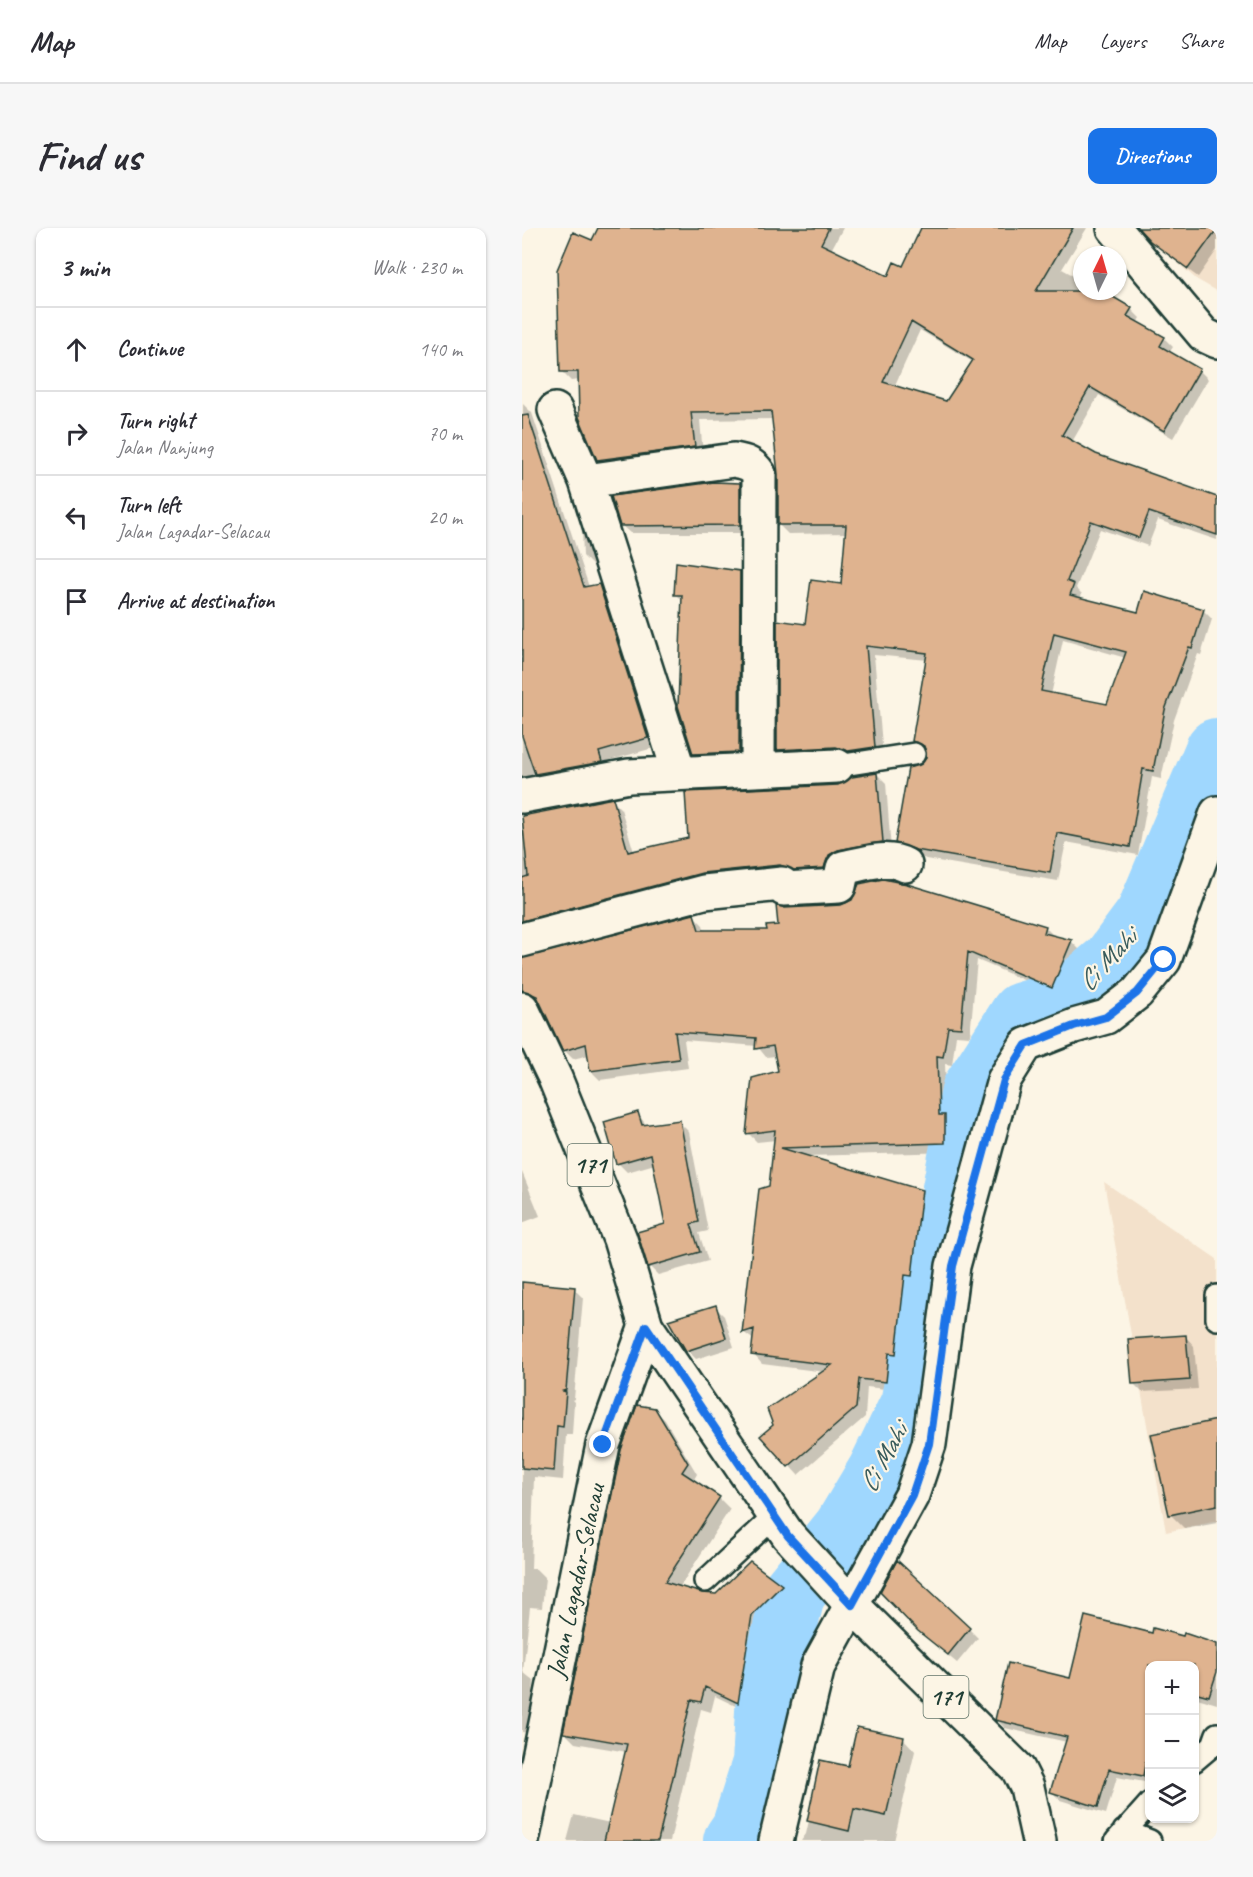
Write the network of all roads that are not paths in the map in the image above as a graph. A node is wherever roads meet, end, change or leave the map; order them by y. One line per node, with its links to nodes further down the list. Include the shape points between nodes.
1 (1114, 228): 2 (street)
2 (1210, 338)
3 (555, 410): 4 (street)
4 (586, 481): 7 (street, via 734,460 750,464 759,474); 8 (street)
5 (914, 754): 6 (lane)
6 (837, 766): 7 (street)
7 (758, 769): 8 (street)
8 (679, 772): 9 (street, via 629,776)
9 (522, 796)
10 (1217, 813): 19 (street, via 1164,960 1137,993 1106,1017 1026,1045 1004,1080 953,1266 929,1444 912,1495)
11 (905, 865): 12 (street, via 885,860 843,868 838,886 784,889 782,884 704,892)
12 (522, 940)
13 (522, 1009): 16 (street, 171, via 555,1078 620,1239)
14 (1217, 1296): 15 (lane)
15 (1217, 1319)
16 (646, 1326): 17 (street, 171); 21 (street, Jalan Lagadar-Selacau, via 603,1445)
17 (782, 1526): 18 (lane); 19 (street, 171)
18 (705, 1581)
19 (852, 1605): 26 (street, via 825,1649 812,1683); 27 (street, 171, via 1018,1769 1027,1787)
20 (1217, 1734): 22 (lane, via 1213,1745)
21 (532, 1740): 25 (street, Jalan Lagadar-Selacau)
22 (1199, 1757)
23 (1145, 1808): 24 (lane)
24 (1120, 1836): 28 (lane)
25 (522, 1841)
26 (776, 1841)
27 (1039, 1841)
28 (1150, 1841)

